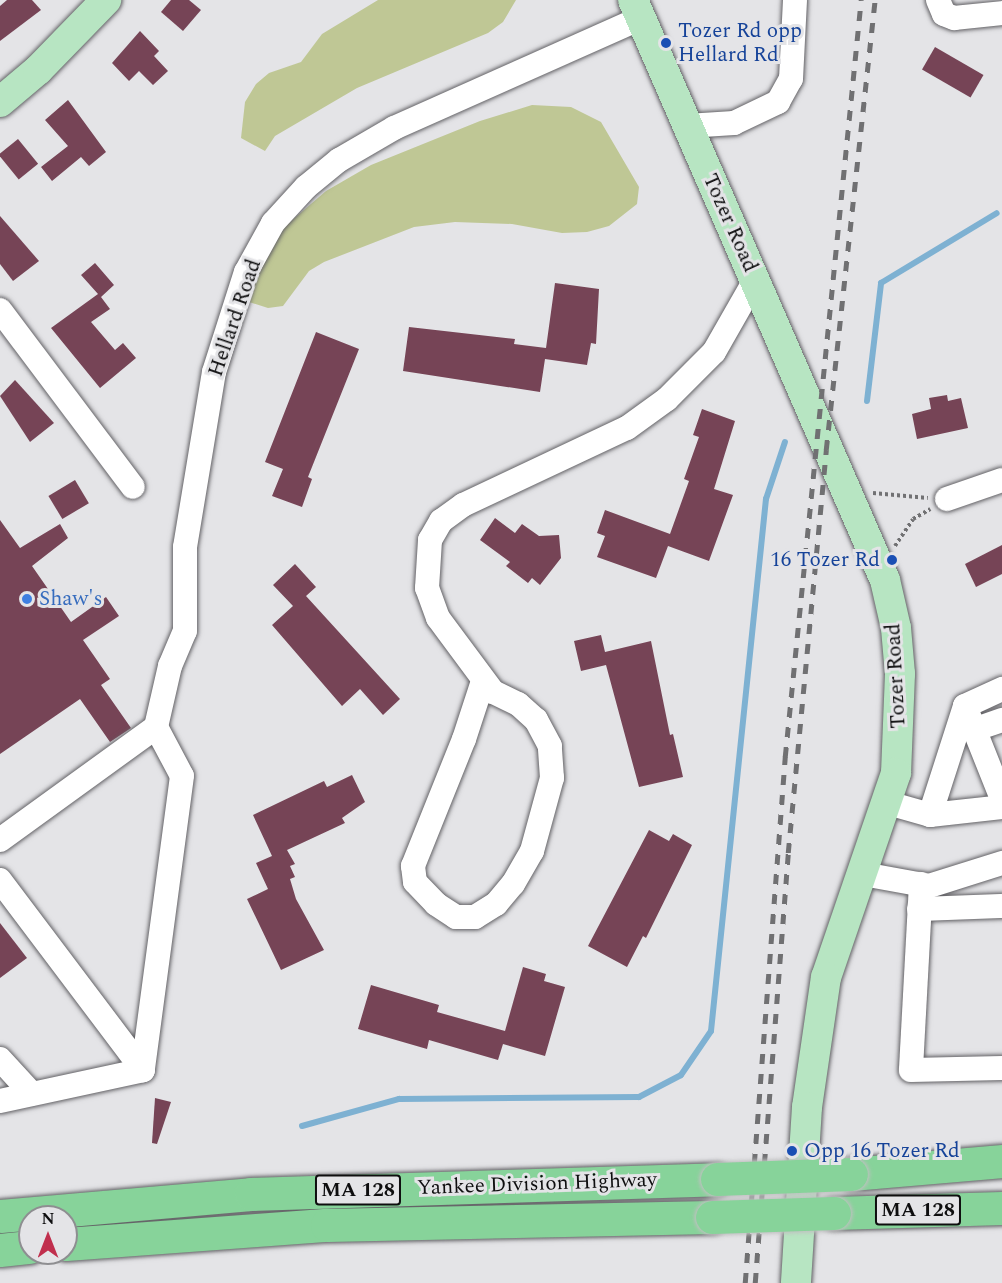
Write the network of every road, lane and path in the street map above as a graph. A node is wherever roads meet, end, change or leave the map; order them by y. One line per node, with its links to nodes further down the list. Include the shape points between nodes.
1 (106, 0): 6 (main road, via 38,70)
2 (795, 0): 7 (street, via 791,79 778,102 734,123)
3 (938, 0): 5 (street, via 944,14 954,18)
4 (637, 9): 7 (main road, Tozer Road); 19 (street, Hellard Road, via 394,128 339,160 306,187 273,223 246,272 214,372 185,547 185,631 170,666)
5 (1002, 13)
6 (0, 102)
7 (687, 126): 8 (main road, Tozer Road)
8 (755, 280): 12 (main road, Tozer Road); 15 (street, via 714,352 667,399 627,428 472,501 441,521 430,540 427,588 438,618)
9 (0, 310): 11 (street)
10 (1002, 480): 13 (street)
11 (133, 487)
12 (844, 489): 13 (path); 14 (main road, Tozer Road)
13 (946, 499): 14 (path, via 913,519)
14 (880, 569): 22 (main road, Tozer Road, via 896,628 900,674 896,773)
15 (483, 681): 15 (street, via 536,720 550,746 552,778 532,851 513,884 496,904 475,917 456,916 436,904 415,882 413,866)
16 (1002, 689): 17 (street)
17 (964, 706): 20 (street); 24 (street)
18 (1002, 720): 20 (street)
19 (156, 727): 25 (street); 34 (street, via 182,776)
20 (976, 729): 21 (street)
21 (1002, 800)
22 (888, 803): 24 (street); 27 (main road, Tozer Road)
23 (1002, 807): 24 (street)
24 (930, 815)
25 (0, 840)
26 (1002, 863): 29 (street, via 928,886)
27 (863, 874): 29 (street); 45 (main road, Tozer Road, via 826,977 807,1107)
28 (0, 880): 34 (street)
29 (921, 884): 31 (street)
30 (1002, 906): 31 (street)
31 (919, 909): 33 (street, via 911,1070)
32 (0, 1059): 35 (street)
33 (1002, 1068)
34 (143, 1070): 35 (street)
35 (32, 1094): 36 (street)
36 (0, 1101)
37 (1002, 1161): 39 (highway)
38 (1002, 1169): 39 (highway, Yankee Division Highway / MA 128)
39 (851, 1174): 41 (highway, Yankee Division Highway / MA 128, bridge, via 251,1194)
40 (1002, 1208): 42 (highway, Yankee Division Highway / MA 128, bridge, via 315,1225)
41 (0, 1216)
42 (78, 1243)
43 (18, 1248): 44 (highway)
44 (0, 1250)
45 (796, 1283)

